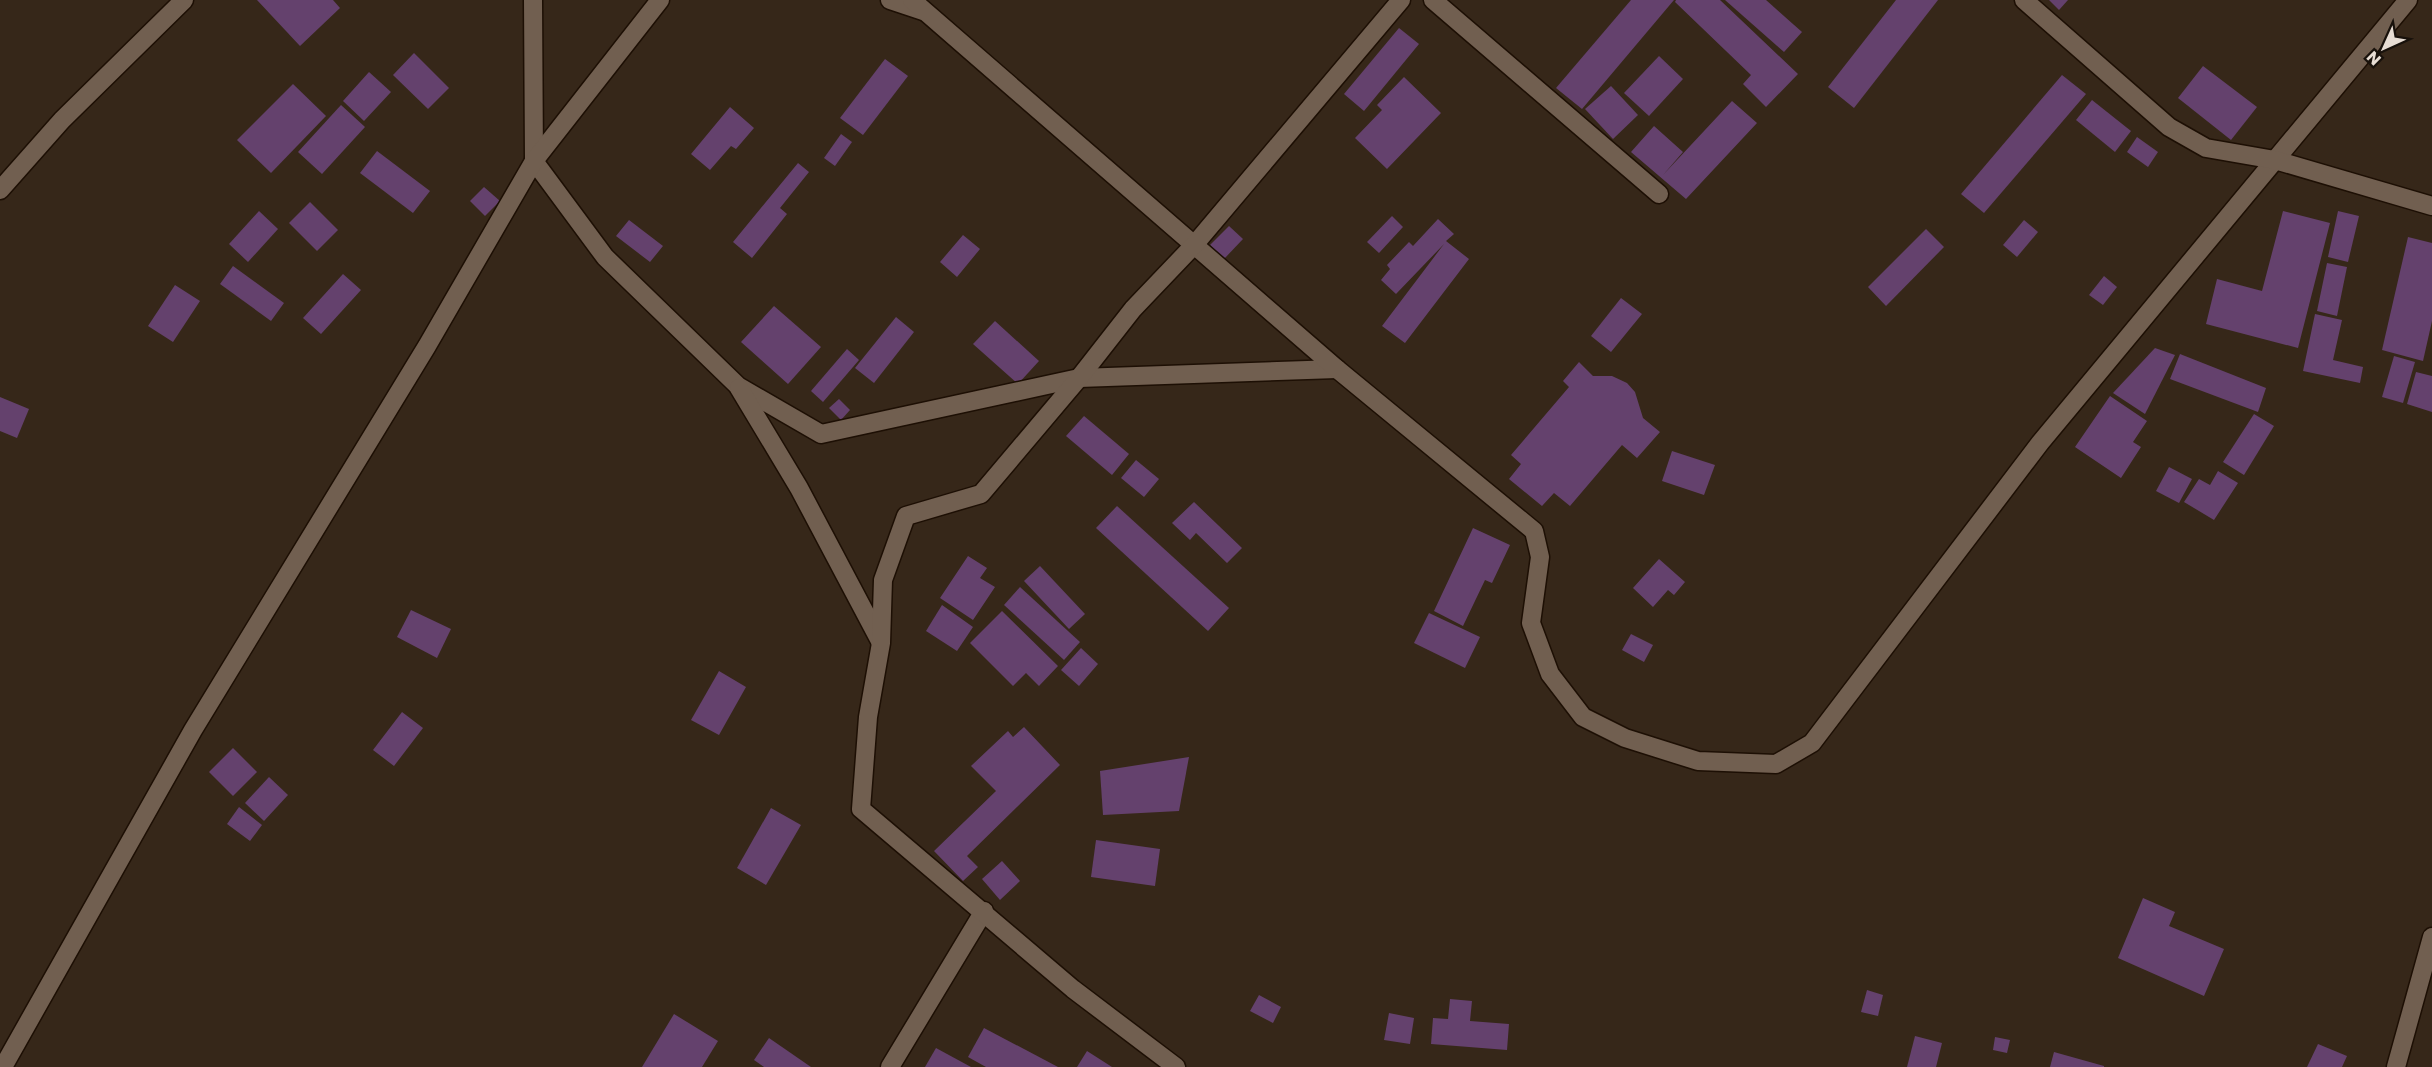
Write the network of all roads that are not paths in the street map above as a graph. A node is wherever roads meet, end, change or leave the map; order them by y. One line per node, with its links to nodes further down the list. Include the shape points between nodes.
1 (184, 0): 12 (street, via 62,120)
2 (533, 0): 11 (street)
3 (660, 0): 11 (street)
4 (890, 0): 9 (street)
5 (1401, 0): 15 (street)
6 (1433, 0): 13 (street)
7 (2024, 0): 10 (street, via 2169,127 2206,148)
8 (2408, 0): 10 (street)
9 (919, 6): 15 (street)
10 (2275, 160): 14 (street); 16 (street, via 2040,442 1812,742 1776,764 1698,761 1625,738 1583,717 1550,674 1531,623 1540,557 1533,531)
11 (534, 161): 18 (street, via 605,256); 22 (street, via 427,346 192,730)
12 (0, 190)
13 (1659, 194)
14 (2432, 206)
15 (1195, 244): 16 (street); 17 (street, via 1133,309)
16 (1337, 369): 17 (street)
17 (1079, 378): 18 (street, via 821,434); 19 (street, via 981,494 906,516 883,580)
18 (738, 386): 19 (street, via 799,488)
19 (881, 643): 20 (street, via 868,717 861,809)
20 (984, 911): 23 (street); 24 (street, via 1073,989)
21 (2432, 937): 25 (street)
22 (3, 1067)
23 (890, 1067)
24 (1176, 1067)
25 (2396, 1067)

